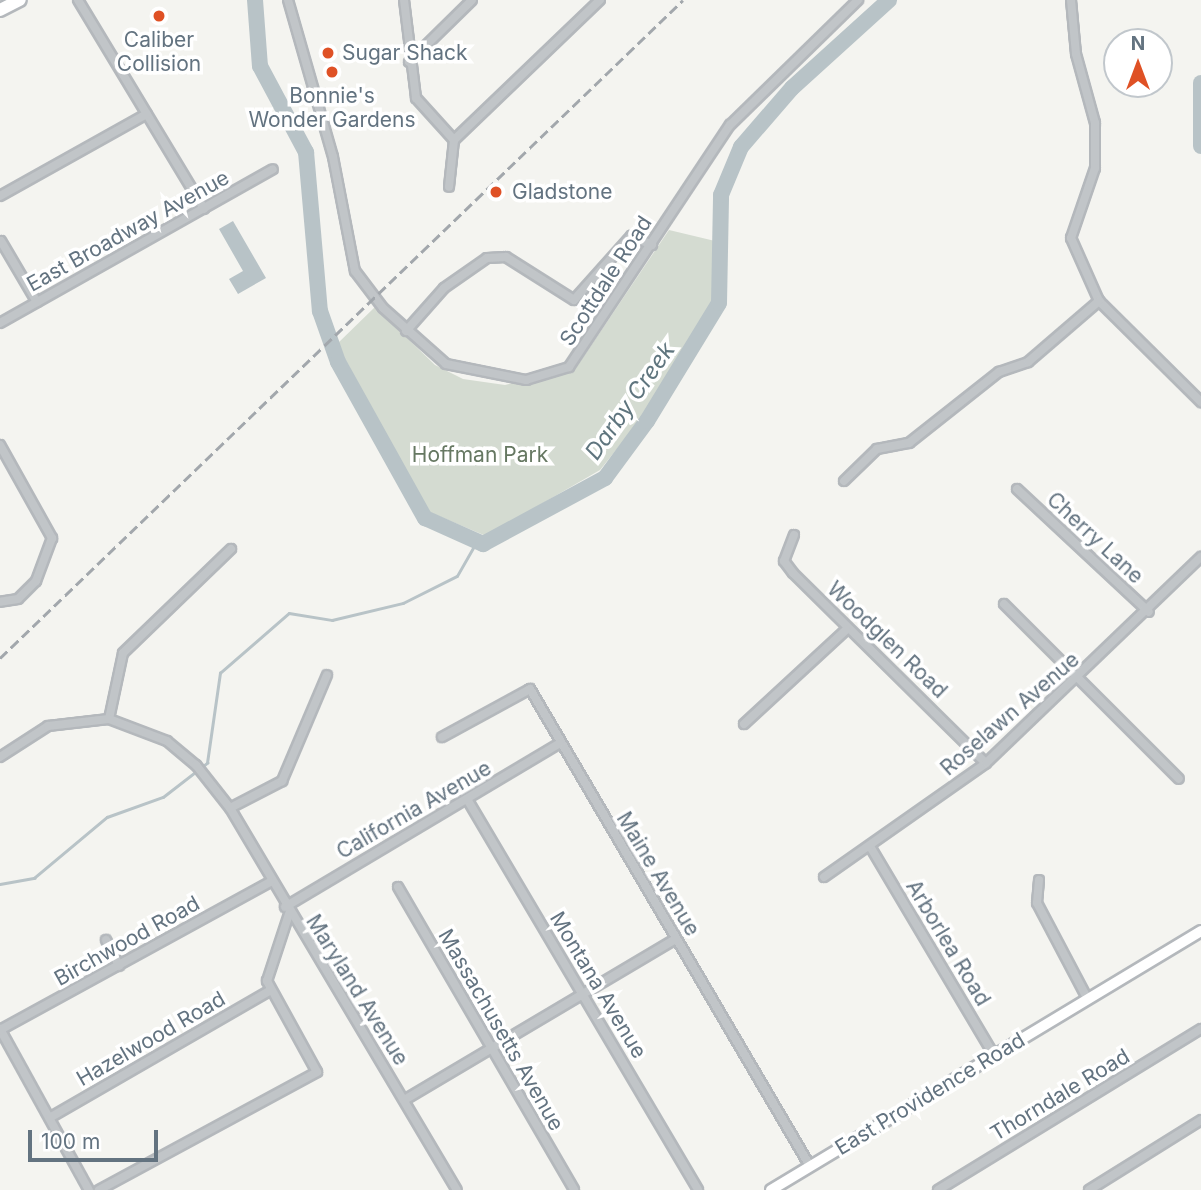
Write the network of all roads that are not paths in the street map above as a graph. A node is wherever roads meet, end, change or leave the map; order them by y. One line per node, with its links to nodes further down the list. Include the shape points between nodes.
1 (20, 0): 9 (main road)
2 (78, 0): 11 (street)
3 (288, 0): 22 (street, Scottdale Road, via 333,157 355,271)
4 (404, 0): 10 (street)
5 (472, 0): 10 (street)
6 (600, 0): 12 (street)
7 (858, 0): 18 (street, Scottdale Road, via 730,125)
8 (1071, 0): 19 (street, via 1076,54 1096,123 1095,168 1070,239)
9 (0, 10)
10 (409, 62): 12 (street, via 416,98)
11 (147, 114): 15 (street); 16 (street)
12 (454, 140): 14 (street)
13 (273, 169): 16 (street, East Broadway Avenue)
14 (449, 187)
15 (0, 196)
16 (204, 209): 20 (street, East Broadway Avenue)
17 (1, 241): 20 (street)
18 (652, 245): 22 (street, via 631,236 574,300 501,254 487,258 444,288); 22 (street, Scottdale Road, via 569,367 526,380 471,374 446,364)
19 (1099, 301): 23 (street); 25 (street, via 1028,362 999,372 909,443 877,449)
20 (37, 302): 21 (street, East Broadway Avenue)
21 (0, 323)
22 (405, 331)
23 (1201, 402)
24 (0, 445): 30 (street, via 52,538 36,582 19,599)
25 (844, 481)
26 (1017, 489): 32 (street, Cherry Lane)
27 (794, 535): 33 (street, Woodglen Road, via 785,561)
28 (231, 549): 36 (street, via 123,653)
29 (1201, 557): 32 (street, Roselawn Avenue)
30 (0, 602)
31 (1004, 604): 35 (street)
32 (1150, 612): 35 (street, Roselawn Avenue)
33 (846, 630): 37 (street); 41 (street, Woodglen Road)
34 (327, 675): 44 (street, via 282,781)
35 (1079, 678): 41 (street, Roselawn Avenue); 42 (street)
36 (109, 719): 40 (street, via 48,726); 44 (street, Maryland Avenue, via 167,741)
37 (744, 724)
38 (442, 737): 39 (street, Maine Avenue, via 526,686)
39 (560, 743): 43 (street, California Avenue); 52 (street, Maine Avenue)
40 (0, 757)
41 (986, 764): 45 (street, Roselawn Avenue)
42 (1179, 779)
43 (467, 799): 50 (street, California Avenue); 56 (street, Montana Avenue)
44 (230, 808): 48 (street, Maryland Avenue)
45 (870, 848): 46 (street, Roselawn Avenue); 61 (street, Arborlea Road)
46 (824, 877)
47 (1039, 880): 57 (street, via 1037,903)
48 (270, 883): 50 (street, Maryland Avenue); 54 (street, Birchwood Road)
49 (398, 887): 60 (street, Massachusetts Avenue)
50 (287, 911): 55 (street, via 267,968); 62 (street, Maryland Avenue)
51 (1201, 932): 57 (street, East Providence Road)
52 (676, 939): 56 (street); 65 (street, Maine Avenue)
53 (106, 940): 54 (street)
54 (119, 966): 59 (street, Birchwood Road)
55 (270, 991): 63 (street, Hazelwood Road); 67 (street, via 317,1072)
56 (583, 995): 60 (street); 70 (street, Montana Avenue)
57 (1087, 998): 61 (street, East Providence Road)
58 (1201, 1029): 72 (street, Thorndale Road)
59 (0, 1030): 63 (street)
60 (490, 1050): 62 (street); 69 (street, Massachusetts Avenue)
61 (995, 1057): 65 (street, East Providence Road)
62 (406, 1099): 68 (street, Maryland Avenue)
63 (51, 1117): 66 (street)
64 (1201, 1120): 73 (street)
65 (810, 1166): 71 (street, East Providence Road)
66 (89, 1190)
67 (99, 1190)
68 (457, 1190)
69 (574, 1190)
70 (698, 1190)
71 (771, 1190)
72 (938, 1190)
73 (1089, 1190)

